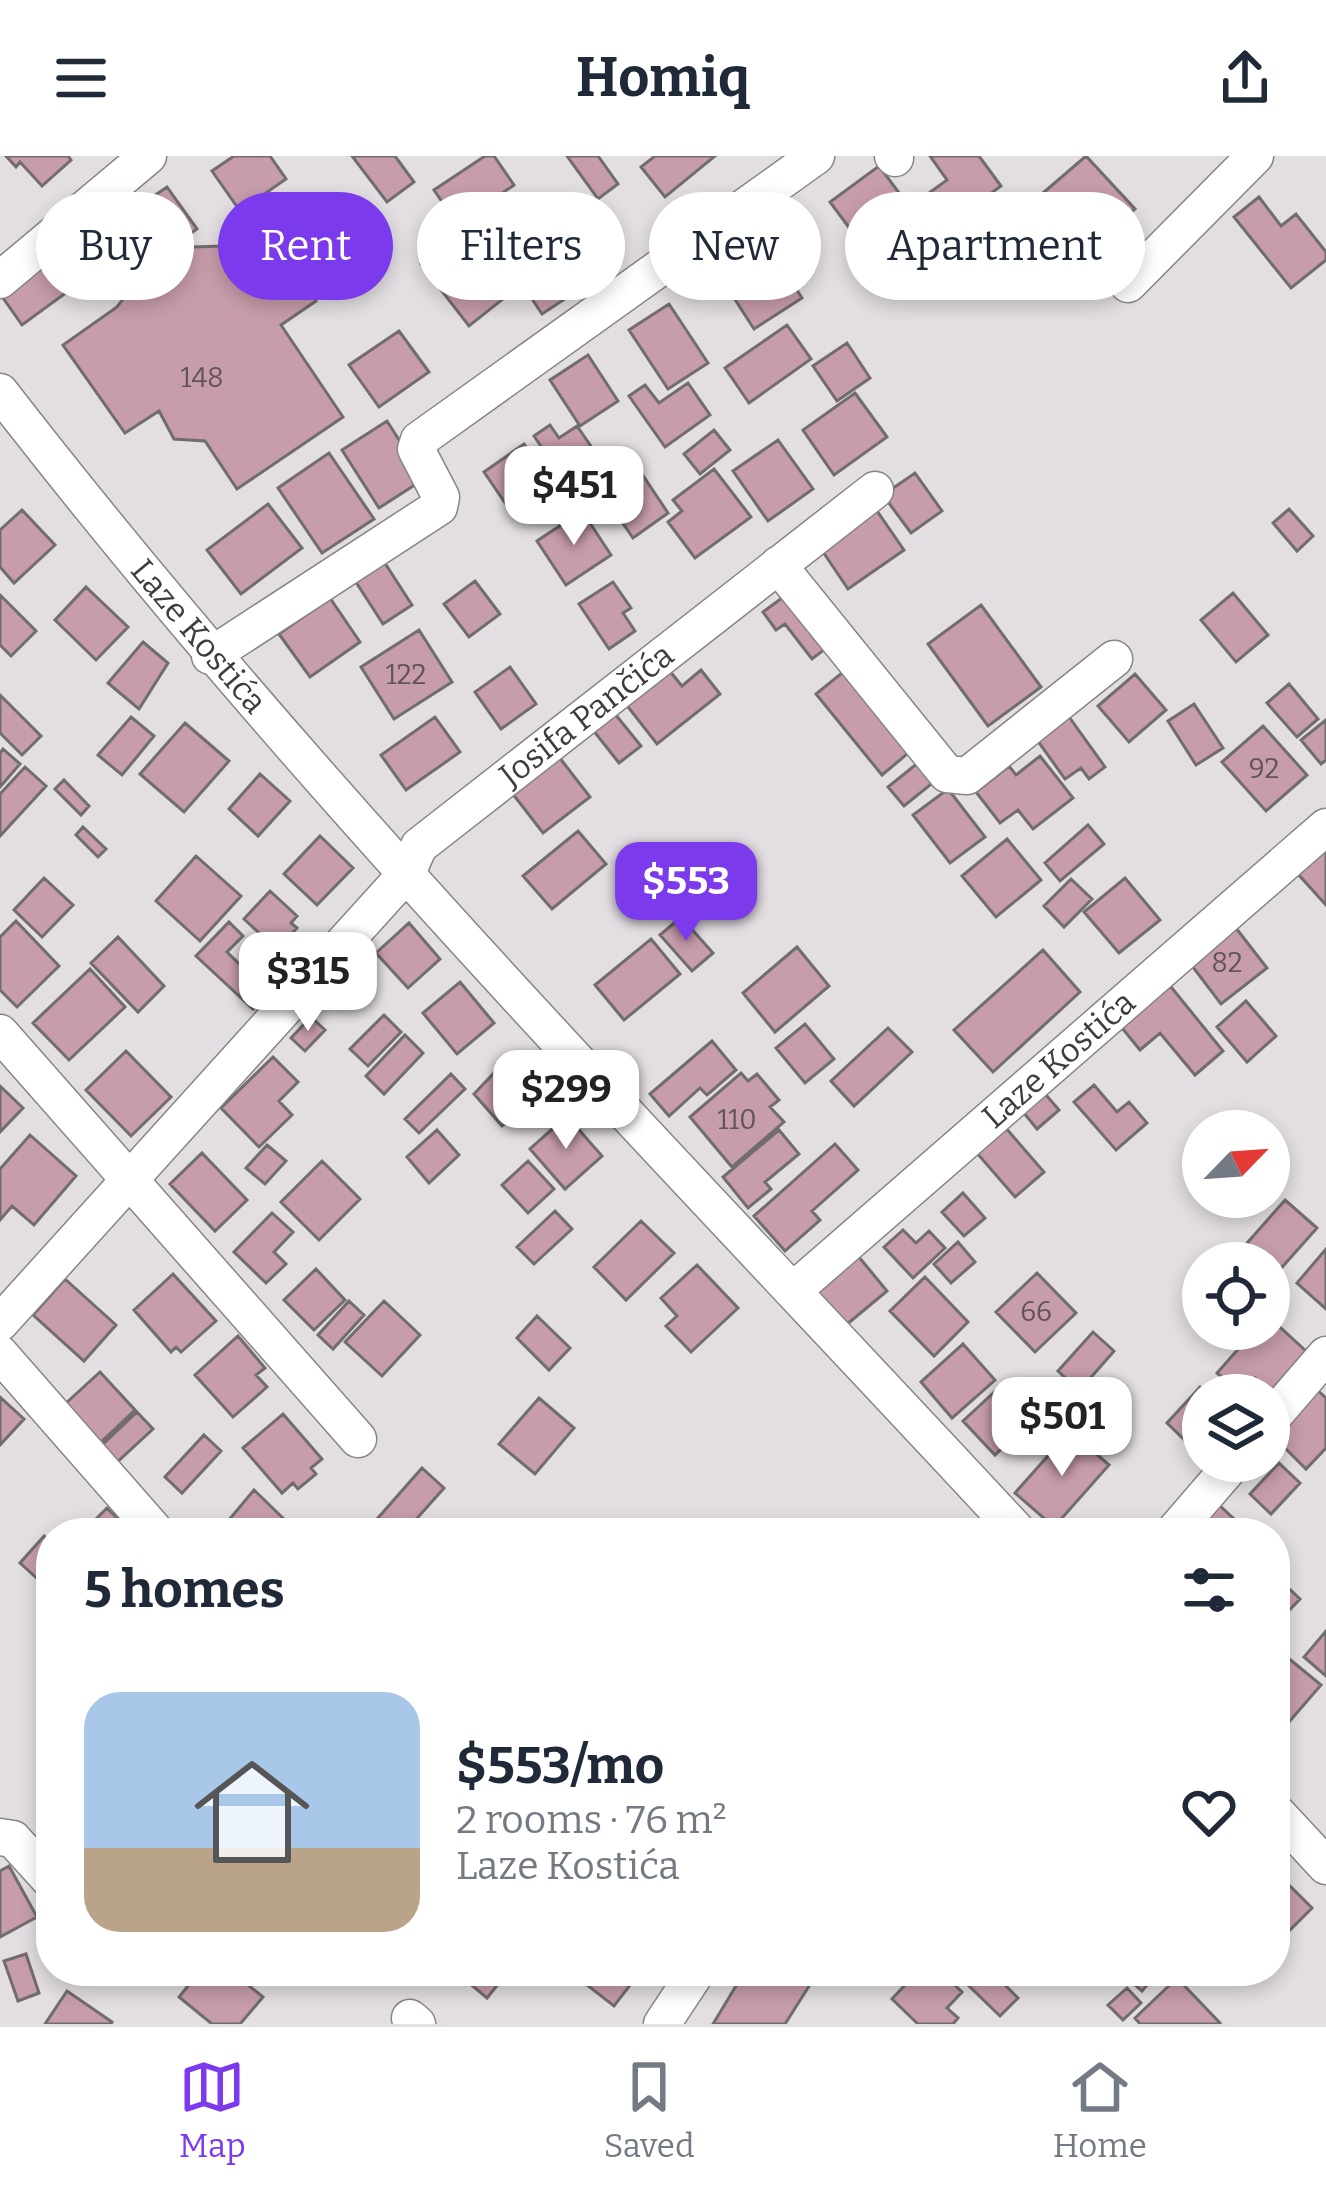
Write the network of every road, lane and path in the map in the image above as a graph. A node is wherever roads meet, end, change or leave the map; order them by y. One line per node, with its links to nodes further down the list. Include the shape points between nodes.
1 (148, 156): 5 (street)
2 (817, 156): 9 (street, via 419,440 440,507)
3 (1255, 156): 4 (street)
4 (1145, 267)
5 (0, 280)
6 (4, 404): 9 (street, Laze Kostića)
7 (875, 490): 8 (street, Josifa Pančića)
8 (778, 566): 10 (street, via 946,774 967,776); 12 (street, Josifa Pančića, via 443,825 419,846)
9 (211, 656): 12 (street, Laze Kostića)
10 (1114, 659)
11 (1326, 827): 15 (street, Laze Kostića)
12 (407, 872): 14 (street); 15 (street, Laze Kostića)
13 (0, 1034): 14 (street)
14 (129, 1180): 16 (street); 20 (street)
15 (794, 1290): 23 (street, Laze Kostića)
16 (0, 1323)
17 (0, 1354): 22 (street)
18 (1326, 1355): 19 (street)
19 (1290, 1397)
20 (358, 1439)
21 (1217, 1482): 24 (street)
22 (144, 1518)
23 (1004, 1518)
24 (1186, 1518)
25 (1290, 1827): 28 (street)
26 (0, 1837): 27 (street, via 13,1839)
27 (36, 1864)
28 (1326, 1866)
29 (687, 1986): 30 (street)
30 (662, 2024)

